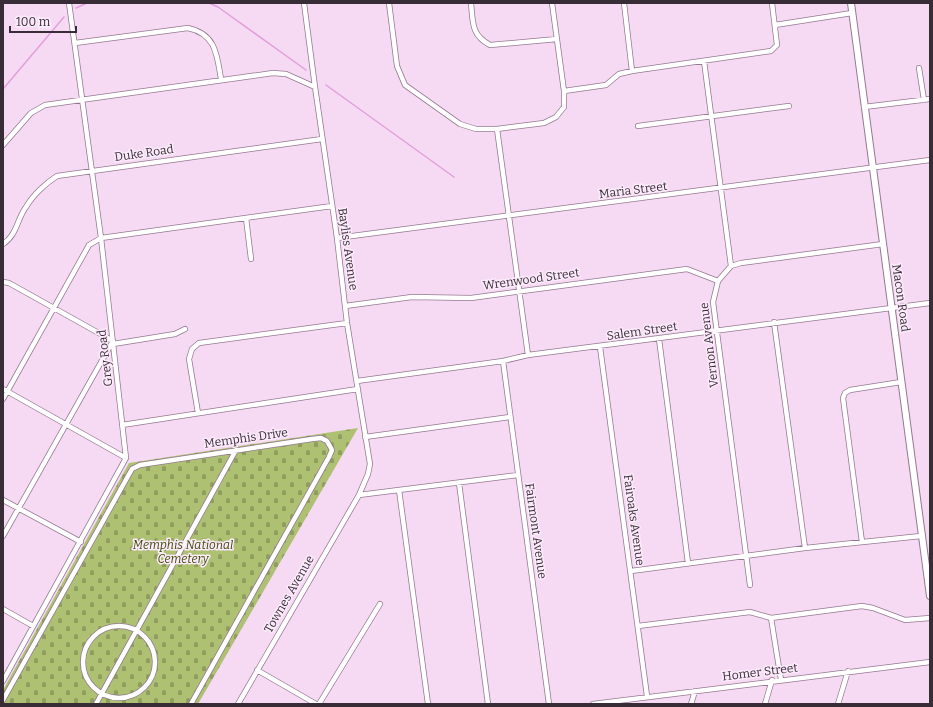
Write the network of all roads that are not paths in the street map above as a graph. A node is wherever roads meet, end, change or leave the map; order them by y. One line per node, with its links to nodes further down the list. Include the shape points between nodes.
1 (69, 3): 12 (street, Grey Road)
2 (304, 3): 17 (street, Bayliss Avenue)
3 (389, 3): 26 (street, via 397,66 406,85 460,124 476,129)
4 (471, 3): 11 (street, via 475,31 480,40 490,45)
5 (552, 3): 11 (street)
6 (624, 3): 15 (street)
7 (772, 3): 10 (street)
8 (851, 3): 9 (main road, Macon Road)
9 (852, 13): 10 (street); 23 (main road, Macon Road)
10 (775, 25): 13 (street, via 777,45 771,51)
11 (557, 39): 18 (street)
12 (75, 43): 16 (street, via 188,28 199,30 210,39 216,50); 19 (street, Grey Road)
13 (704, 61): 15 (street); 24 (street)
14 (919, 68): 21 (street)
15 (632, 71): 18 (street, via 619,74 606,85)
16 (221, 79): 17 (street, via 279,74 297,78); 19 (street)
17 (315, 87): 27 (street, Bayliss Avenue)
18 (564, 91): 26 (street, via 564,107 556,117 544,123)
19 (82, 99): 28 (street, via 45,105 31,113); 31 (street, Grey Road)
20 (930, 99): 21 (street)
21 (924, 100): 23 (street)
22 (789, 106): 24 (street)
23 (864, 107): 30 (main road, Macon Road)
24 (711, 116): 25 (street); 32 (street)
25 (638, 126)
26 (497, 129): 34 (street)
27 (322, 139): 31 (street, Duke Road); 33 (street, Bayliss Avenue)
28 (3, 145)
29 (930, 160): 30 (street, Maria Street)
30 (872, 168): 32 (street, Maria Street); 39 (main road, Macon Road)
31 (91, 170): 36 (street, Grey Road); 38 (street, Duke Road, via 57,176 49,181 25,207 12,237)
32 (721, 189): 34 (street, Maria Street); 41 (street)
33 (332, 206): 35 (street); 37 (street, Bayliss Avenue)
34 (508, 216): 37 (street, Maria Street); 44 (street)
35 (246, 218): 36 (street); 40 (street)
36 (101, 238): 47 (street, via 89,245); 54 (street, Grey Road)
37 (338, 238): 46 (street, Bayliss Avenue)
38 (3, 244)
39 (883, 244): 41 (street); 48 (main road, Macon Road)
40 (251, 259)
41 (731, 266): 42 (street, Vernon Avenue)
42 (718, 281): 44 (street, Wrenwood Street, via 686,269); 52 (street, Vernon Avenue, via 713,302)
43 (3, 282): 47 (street)
44 (519, 290): 46 (street, Wrenwood Street, via 471,298 412,297); 56 (street)
45 (930, 303): 48 (street, Salem Street)
46 (345, 306): 50 (street, Bayliss Avenue)
47 (54, 308): 54 (street); 60 (street)
48 (892, 308): 49 (street, Salem Street); 59 (main road, Macon Road)
49 (774, 322): 52 (street, Salem Street); 80 (street)
50 (347, 323): 58 (street, Bayliss Avenue); 63 (street, via 199,343 192,349 189,359)
51 (184, 329): 54 (street, via 175,334)
52 (716, 331): 53 (street, Salem Street); 81 (street, Vernon Avenue)
53 (659, 339): 55 (street, Salem Street); 82 (street)
54 (113, 343): 65 (street); 66 (street, Grey Road)
55 (600, 346): 56 (street, Salem Street); 83 (street, Fairoaks Avenue)
56 (528, 355): 57 (street, Salem Street)
57 (503, 360): 58 (street, Salem Street); 64 (street, Fairmont Avenue)
58 (356, 381): 61 (street, Bayliss Avenue)
59 (901, 382): 77 (main road, Macon Road); 79 (street, via 856,388 845,394 843,403)
60 (5, 390): 62 (street); 65 (street)
61 (358, 390): 63 (street); 67 (street, Bayliss Avenue)
62 (3, 399)
63 (198, 413): 66 (street)
64 (510, 418): 67 (street); 70 (street, Fairmont Avenue)
65 (64, 424): 69 (street); 75 (street)
66 (122, 425): 69 (street, Grey Road)
67 (365, 437): 73 (street, Bayliss Avenue, via 369,469)
68 (236, 450): 92 (street); 102 (street, Memphis Drive, via 140,464 132,469); 104 (street, Memphis Drive, via 321,438 327,441 332,450)
69 (126, 458): 78 (street)
70 (518, 475): 71 (street); 110 (street, Fairmont Avenue)
71 (459, 482): 72 (street); 109 (street)
72 (399, 490): 73 (street); 108 (street)
73 (359, 495): 94 (street, Townes Avenue)
74 (3, 500): 75 (street)
75 (18, 508): 76 (street); 78 (street)
76 (3, 536)
77 (921, 536): 79 (street); 85 (main road, Macon Road)
78 (81, 542): 90 (street)
79 (862, 542): 80 (street)
80 (805, 548): 81 (street)
81 (746, 556): 82 (street); 84 (street, Vernon Avenue)
82 (688, 563): 83 (street)
83 (631, 570): 91 (street, Fairoaks Avenue)
84 (750, 585)
85 (930, 596)
86 (380, 604): 107 (street)
87 (3, 609): 90 (street)
88 (771, 618): 89 (street, via 862,606 905,620); 91 (street, via 750,612); 97 (street)
89 (930, 618)
90 (33, 626): 98 (street)
91 (638, 626): 101 (street, Fairoaks Avenue)
92 (136, 630): 100 (street); 100 (street, via 146,638 152,649 155,661 153,674 142,688 126,697); 100 (street, via 126,626 109,628 94,636 88,644 83,666 86,677 93,687)
93 (930, 662): 95 (street, Homer Street)
94 (257, 670): 105 (street, Townes Avenue); 106 (street)
95 (848, 671): 97 (street, Homer Street); 114 (street)
96 (772, 680): 97 (street, Homer Street); 99 (street, Homer Street); 113 (street)
97 (781, 680)
98 (3, 681)
99 (695, 691): 101 (street, Homer Street); 112 (street)
100 (102, 693): 103 (street)
101 (647, 696): 111 (street, Homer Street)
102 (3, 700)
103 (96, 704)
104 (191, 704)
105 (238, 704)
106 (316, 704)
107 (319, 704)
108 (428, 704)
109 (488, 704)
110 (549, 704)
111 (593, 704)
112 (691, 704)
113 (765, 704)
114 (838, 704)

